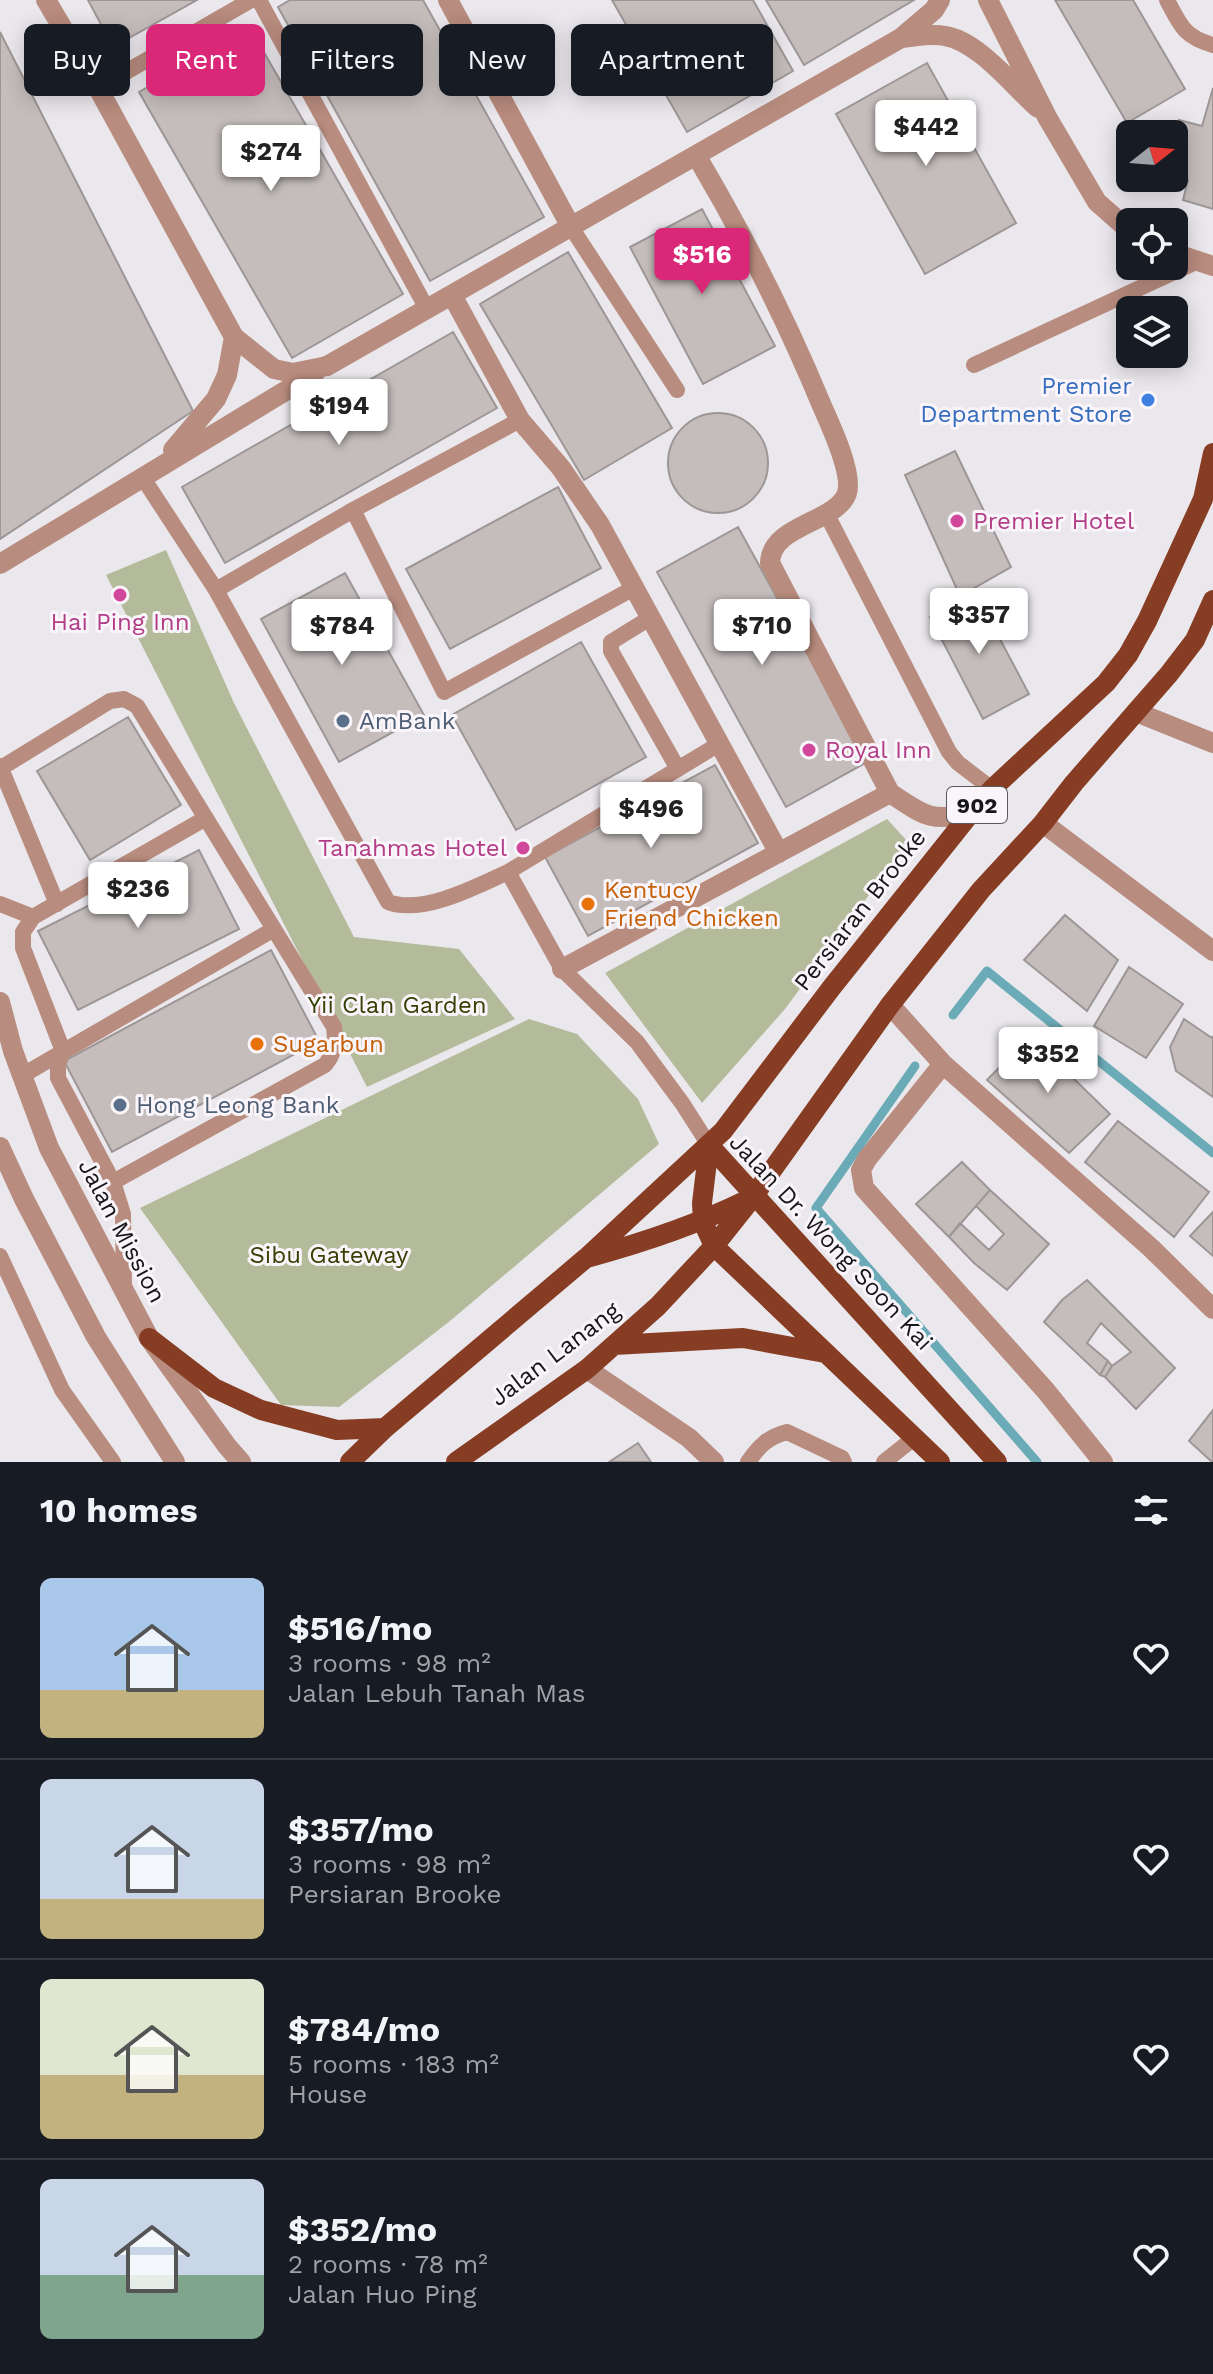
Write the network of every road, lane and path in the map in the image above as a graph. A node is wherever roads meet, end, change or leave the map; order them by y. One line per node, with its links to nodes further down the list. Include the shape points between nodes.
1 (46, 0): 8 (street)
2 (251, 0): 11 (lane)
3 (259, 0): 19 (lane)
4 (448, 0): 16 (street)
5 (940, 0): 9 (street)
6 (988, 0): 13 (street)
7 (1167, 0): 10 (lane, via 1183,31)
8 (60, 24)
9 (901, 38): 13 (street, via 943,35 965,42); 14 (street)
10 (1213, 45)
11 (130, 70)
12 (102, 96): 20 (street)
13 (1047, 117): 15 (street, via 1097,202)
14 (696, 155): 16 (street); 28 (street, via 790,327 834,434 848,489)
15 (1116, 219)
16 (571, 227): 18 (street); 23 (lane)
17 (1205, 264): 21 (lane)
18 (452, 295): 19 (street); 24 (street)
19 (427, 309): 22 (street)
20 (234, 337): 22 (street, via 274,369 293,373); 26 (street, via 216,399)
21 (974, 365)
22 (327, 366): 26 (street)
23 (677, 390)
24 (520, 420): 27 (lane); 30 (street, via 561,468)
25 (1213, 453): 39 (main road, Persiaran Brooke / 902, via 1203,499 1128,655 1076,713)
26 (151, 472): 29 (street); 31 (lane)
27 (353, 510): 30 (lane, via 444,692); 31 (lane)
28 (826, 513): 39 (lane, via 949,752); 40 (street, via 778,541 770,563)
29 (0, 564)
30 (634, 588): 33 (street)
31 (216, 590): 45 (lane, via 388,902 402,907 424,903)
32 (1213, 600): 34 (main road, 902, via 1195,640)
33 (650, 618): 36 (street); 38 (lane, via 611,642 611,651)
34 (1136, 712): 35 (street); 43 (main road, 902)
35 (1213, 743)
36 (719, 744): 38 (lane); 44 (street)
37 (0, 767): 42 (lane, via 110,701 124,699 137,706); 47 (lane)
38 (678, 769): 45 (lane)
39 (992, 789): 41 (main road, Persiaran Brooke / 902)
40 (890, 793): 41 (street, via 926,817); 44 (street)
41 (970, 814): 57 (main road, Persiaran Brooke / 902)
42 (206, 818): 47 (lane); 49 (lane)
43 (1043, 823): 50 (street); 53 (main road, 902, via 981,890)
44 (779, 853): 51 (street)
45 (508, 872): 51 (lane)
46 (0, 904): 48 (lane)
47 (57, 904): 48 (lane)
48 (33, 917): 54 (lane, via 23,932 23,948)
49 (274, 929): 54 (lane); 59 (lane, via 334,1027 332,1056 325,1065)
50 (1213, 951)
51 (562, 969): 57 (lane, via 637,1042)
52 (0, 1002): 56 (street, Jalan Mission)
53 (890, 1005): 55 (street); 60 (main road, 902)
54 (63, 1051): 56 (lane); 59 (lane, via 58,1078)
55 (943, 1064): 66 (street); 84 (street, via 867,1159 861,1170 864,1188)
56 (23, 1075): 65 (street, Jalan Mission, via 49,1148)
57 (709, 1145): 60 (main road, Jalan Dr. Wong Soon Kai); 61 (main road, Jalan Dr. Wong Soon Kai); 64 (main road, Persiaran Brooke / 902)
58 (0, 1147): 74 (street, via 96,1337)
59 (113, 1182): 65 (lane, via 123,1214)
60 (753, 1197): 61 (main road); 62 (main road, 902); 83 (main road, Jalan Dr. Wong Soon Kai)
61 (703, 1222): 62 (main road, Jalan Dr. Wong Soon Kai); 64 (main road)
62 (714, 1246): 68 (main road, Jalan Lanang); 69 (main road, Jalan Dr. Wong Soon Kai)
63 (0, 1256): 73 (lane, via 62,1390)
64 (586, 1258): 71 (main road, Jalan Lanang)
65 (124, 1292): 67 (street, Jalan Mission)
66 (1213, 1309)
67 (149, 1338): 71 (main road, via 214,1388 261,1410 337,1430); 75 (street, Jalan Mission)
68 (614, 1345): 69 (main road, via 743,1338); 70 (main road, Jalan Lanang)
69 (825, 1353): 72 (main road, Jalan Dr. Wong Soon Kai)
70 (587, 1369): 77 (main road, Jalan Lanang); 78 (street, via 689,1438)
71 (385, 1428): 76 (main road, Jalan Lanang)
72 (914, 1438): 81 (lane); 82 (main road, Jalan Dr. Wong Soon Kai)
73 (113, 1462)
74 (175, 1462)
75 (241, 1462)
76 (350, 1462)
77 (456, 1462)
78 (714, 1462)
79 (748, 1462): 80 (lane, via 759,1446 787,1432)
80 (844, 1462)
81 (884, 1462)
82 (940, 1462)
83 (997, 1462)
84 (1103, 1462)

